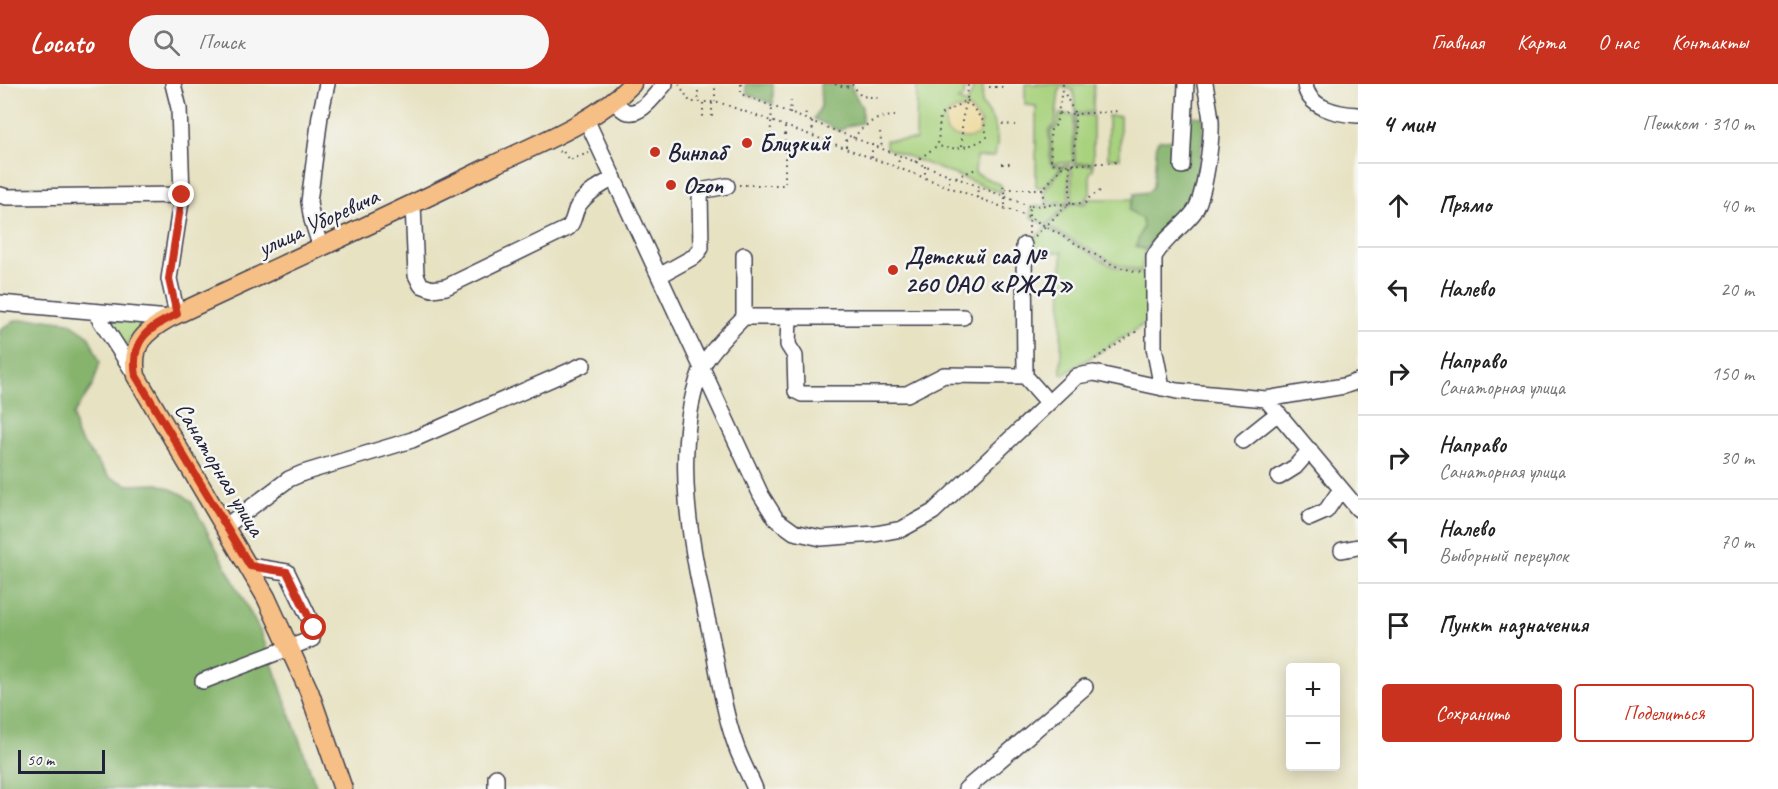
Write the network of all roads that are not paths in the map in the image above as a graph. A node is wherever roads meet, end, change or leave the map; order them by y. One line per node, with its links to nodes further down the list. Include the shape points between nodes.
1 (173, 84): 15 (street, via 179,108)
2 (327, 84): 18 (street, via 309,202)
3 (632, 84): 8 (main road, улица Уборевича)
4 (664, 84): 8 (street, via 635,112 626,111)
5 (1186, 84): 11 (street)
6 (1205, 84): 32 (street, via 1211,122 1204,184 1196,208 1154,257 1156,362)
7 (1305, 84): 9 (street, via 1305,91 1316,103 1335,113)
8 (614, 101): 10 (main road, улица Уборевича)
9 (1358, 115)
10 (586, 119): 12 (street); 16 (main road, улица Уборевича)
11 (1182, 166)
12 (614, 178): 16 (street, via 595,189 577,207 574,222 568,228 446,287 432,289 422,285 416,275); 20 (street)
13 (730, 186): 20 (street, via 700,193 701,248 695,256)
14 (0, 195): 15 (street)
15 (182, 195): 23 (street, via 169,279)
16 (413, 204): 18 (main road, улица Уборевича)
17 (1024, 245): 30 (street)
18 (321, 248): 23 (main road, улица Уборевича)
19 (744, 255): 24 (street)
20 (659, 276): 28 (street)
21 (0, 303): 22 (street, улица Уборевича)
22 (95, 312): 23 (street, улица Уборевича); 29 (street)
23 (173, 316): 29 (main road, via 151,329 138,343 133,359)
24 (744, 317): 25 (street); 28 (street)
25 (789, 317): 26 (street); 30 (street, via 788,345 795,356 794,385 802,394 907,394 944,375)
26 (963, 317)
27 (583, 365): 42 (street, via 412,440 289,479)
28 (702, 367): 34 (street, via 776,519 794,532 821,538 903,529 933,512); 50 (street, via 688,420 688,517 721,689 735,742)
29 (136, 376): 42 (main road, Санаторная улица)
30 (1025, 376): 34 (street)
31 (1358, 381): 33 (street)
32 (1162, 388): 33 (street); 34 (street, via 1094,373 1077,376)
33 (1266, 399): 35 (street)
34 (1048, 402)
35 (1278, 413): 36 (street); 37 (street)
36 (1243, 441)
37 (1310, 450): 38 (street); 39 (street)
38 (1279, 477)
39 (1341, 489): 40 (street); 41 (street, via 1326,511)
40 (1358, 509)
41 (1310, 518)
42 (226, 526): 45 (main road, Санаторная улица)
43 (1358, 547): 44 (street)
44 (1342, 550)
45 (250, 566): 46 (main road, Санаторная улица); 46 (street, via 287,572 314,628 312,639)
46 (289, 648): 47 (street); 49 (main road, Санаторная улица, via 309,691)
47 (202, 681)
48 (1085, 687): 51 (street)
49 (343, 789)
50 (755, 789)
51 (966, 789)

